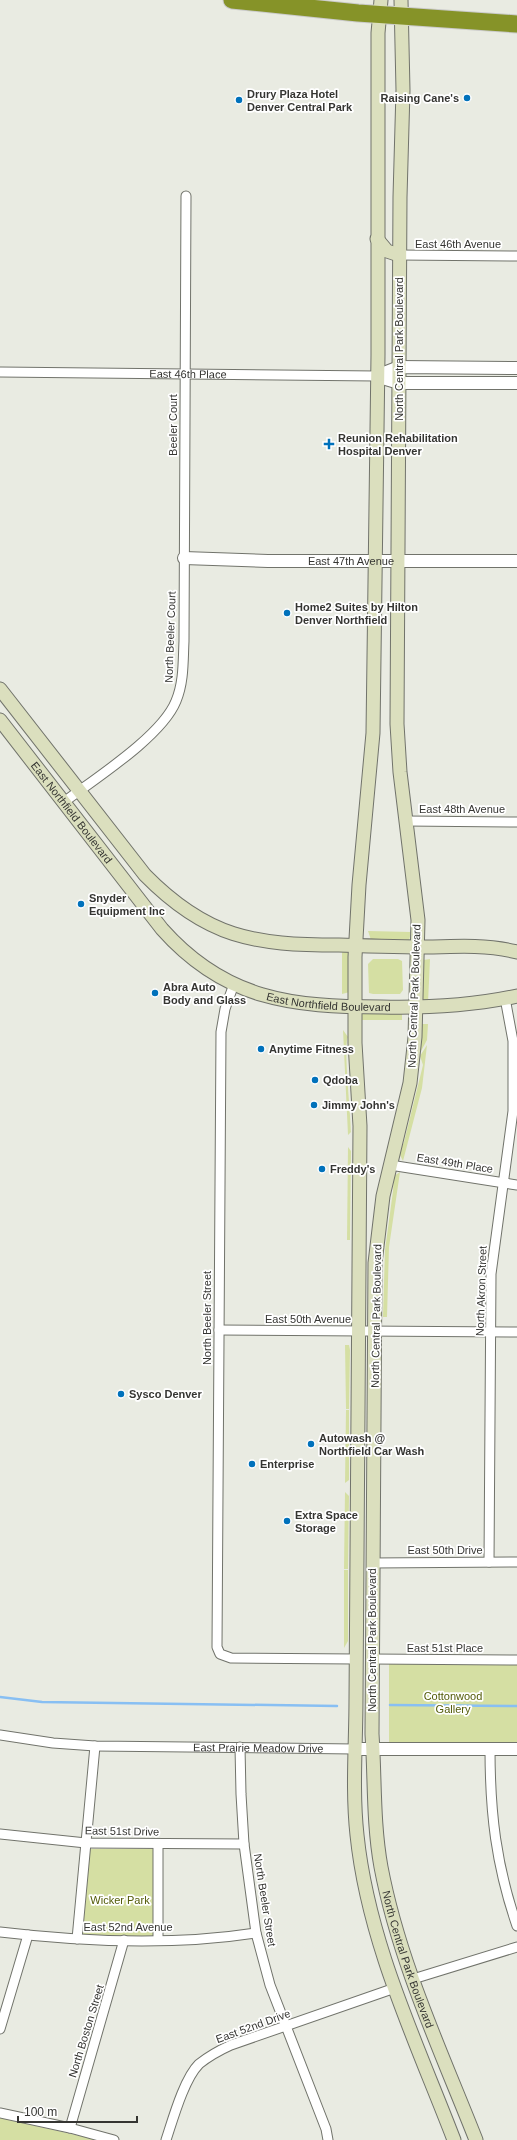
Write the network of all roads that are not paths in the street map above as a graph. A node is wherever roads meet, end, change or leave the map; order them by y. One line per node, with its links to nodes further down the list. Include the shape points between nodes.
1 (232, 0): 2 (highway, via 319,10)
2 (380, 7): 3 (highway); 6 (main road, North Central Park Boulevard)
3 (402, 8): 4 (highway); 7 (main road, North Central Park Boulevard)
4 (517, 24)
5 (186, 196): 12 (street, Beeler Court)
6 (377, 239): 7 (main road, via 387,251); 13 (main road, North Central Park Boulevard)
7 (399, 255): 8 (street, East 46th Avenue); 9 (main road, North Central Park Boulevard)
8 (517, 256)
9 (399, 367): 10 (street, East 46th Place); 13 (street, East 46th Place); 14 (main road, North Central Park Boulevard)
10 (517, 368)
11 (0, 372): 12 (street, East 46th Place)
12 (185, 373): 13 (street, East 46th Place); 16 (street, Beeler Court)
13 (376, 376): 14 (street, East 46th Place); 19 (main road, North Central Park Boulevard)
14 (399, 383): 15 (street, East 46th Place); 17 (main road, North Central Park Boulevard)
15 (517, 383)
16 (184, 558): 19 (street, East 47th Avenue); 22 (street, North Beeler Court, via 183,666 177,700 157,730)
17 (398, 561): 18 (street, East 47th Avenue); 19 (street, East 47th Avenue); 24 (main road, North Central Park Boulevard, via 397,724)
18 (517, 561)
19 (375, 562): 26 (main road, North Central Park Boulevard, via 372,754 359,885)
20 (0, 689): 22 (main road, East Northfield Boulevard)
21 (0, 720): 23 (main road, East Northfield Boulevard)
22 (79, 791): 23 (street, North Beeler Court); 26 (main road, East Northfield Boulevard, via 145,875 170,899 201,920 231,934 262,942)
23 (64, 802): 29 (main road, East Northfield Boulevard, via 172,941 202,966)
24 (406, 821): 25 (street, East 48th Avenue); 27 (main road, North Central Park Boulevard, via 417,902)
25 (517, 822)
26 (356, 946): 27 (main road, East Northfield Boulevard); 31 (main road, North Central Park Boulevard)
27 (417, 946): 28 (main road, East Northfield Boulevard, via 473,946); 32 (main road, North Central Park Boulevard)
28 (517, 952)
29 (234, 984): 31 (main road, East Northfield Boulevard, via 283,1001); 36 (street, North Beeler Street, via 225,1009 221,1032)
30 (511, 997): 32 (main road, East Northfield Boulevard, via 472,1005); 34 (street, North Akron Street, via 514,1104)
31 (355, 1007): 32 (main road, East Northfield Boulevard); 37 (main road, North Central Park Boulevard, via 360,1126)
32 (415, 1008): 33 (main road, North Central Park Boulevard, via 412,1072)
33 (390, 1165): 34 (street, East 49th Place); 38 (main road, North Central Park Boulevard, via 378,1236)
34 (504, 1183): 35 (street, East 49th Place); 39 (street, North Akron Street, via 491,1274)
35 (517, 1185)
36 (219, 1330): 37 (street, East 50th Avenue); 44 (street, North Beeler Street, via 217,1644 220,1654 231,1658)
37 (359, 1331): 38 (street, East 50th Avenue); 44 (main road, North Central Park Boulevard)
38 (375, 1332): 39 (street, East 50th Avenue); 41 (main road, North Central Park Boulevard)
39 (491, 1332): 40 (street, East 50th Avenue); 42 (street, North Akron Street)
40 (517, 1332)
41 (373, 1562): 42 (street, East 50th Drive); 45 (main road, North Central Park Boulevard)
42 (489, 1562): 43 (street, East 50th Drive)
43 (517, 1562)
44 (356, 1659): 50 (main road, North Central Park Boulevard)
45 (372, 1659): 46 (street, East 51st Place); 51 (main road, North Central Park Boulevard)
46 (517, 1660)
47 (0, 1735): 48 (street, East Prairie Meadow Drive)
48 (95, 1746): 49 (street, East Prairie Meadow Drive); 55 (street)
49 (240, 1748): 50 (street, East Prairie Meadow Drive); 57 (street, North Beeler Street)
50 (354, 1748): 51 (street, East Prairie Meadow Drive); 67 (main road, North Central Park Boulevard, via 354,1807 361,1866 373,1920)
51 (373, 1748): 52 (street, East Prairie Meadow Drive); 66 (main road, North Central Park Boulevard, via 374,1807 381,1866 394,1923)
52 (490, 1748): 53 (street, East Prairie Meadow Drive); 58 (street, via 491,1813 508,1898)
53 (517, 1749)
54 (0, 1834): 55 (street, East 51st Drive)
55 (86, 1843): 56 (street, East 51st Drive); 62 (street)
56 (158, 1844): 57 (street, East 51st Drive); 64 (street)
57 (244, 1844): 60 (street, North Beeler Street)
58 (517, 1926)
59 (0, 1932): 61 (street, East 52nd Avenue)
60 (256, 1933): 64 (street, East 52nd Avenue, via 203,1939); 68 (street, North Beeler Street, via 270,1985)
61 (28, 1935): 62 (street, East 52nd Avenue); 69 (street)
62 (77, 1940): 63 (street, East 52nd Avenue)
63 (124, 1940): 64 (street, East 52nd Avenue); 71 (street, North Boston Street)
64 (158, 1940)
65 (517, 1947): 66 (street)
66 (413, 1979): 76 (main road, North Central Park Boulevard)
67 (395, 1988): 68 (street, East 52nd Drive); 75 (main road, North Central Park Boulevard)
68 (286, 2027): 73 (street, East 52nd Drive, via 231,2045 198,2065 184,2090); 74 (street, North Beeler Street)
69 (0, 2028)
70 (0, 2113): 71 (street)
71 (70, 2128): 72 (street)
72 (114, 2140)
73 (166, 2140)
74 (328, 2140)
75 (454, 2140)
76 (476, 2140)

